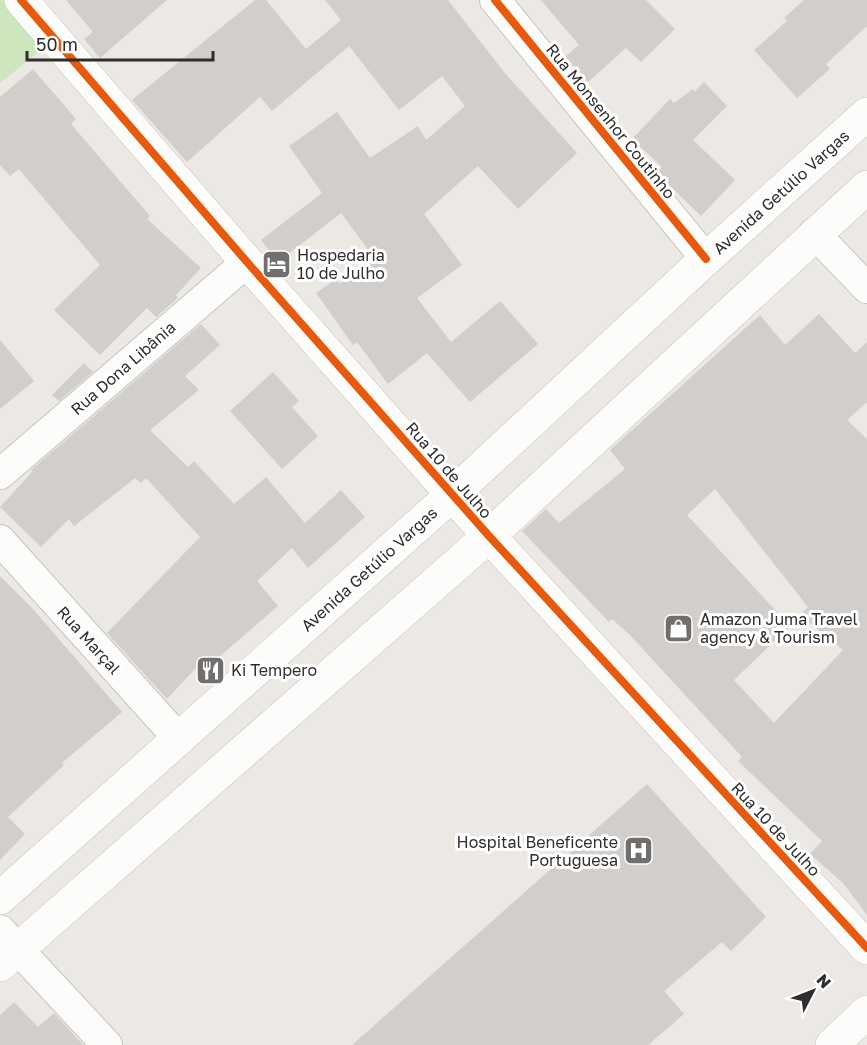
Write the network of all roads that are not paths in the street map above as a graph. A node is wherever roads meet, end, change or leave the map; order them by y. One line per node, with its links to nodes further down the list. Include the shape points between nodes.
1 (21, 0): 7 (main road, Rua 10 de Julho)
2 (495, 0): 6 (street, Rua Monsenhor Coutinho)
3 (867, 114): 6 (main road, Avenida Getúlio Vargas)
4 (867, 187): 5 (main road)
5 (814, 233): 8 (street); 11 (main road)
6 (706, 259): 10 (main road, Avenida Getúlio Vargas)
7 (247, 262): 9 (street, Rua Dona Libânia); 10 (main road, Rua 10 de Julho)
8 (867, 288)
9 (0, 474)
10 (453, 494): 11 (main road, Rua 10 de Julho); 13 (main road, Avenida Getúlio Vargas)
11 (489, 536): 15 (main road); 16 (main road, Rua 10 de Julho)
12 (0, 540): 13 (street, Rua Marçal)
13 (179, 739): 14 (main road, Avenida Getúlio Vargas)
14 (0, 898)
15 (6, 948): 18 (street)
16 (867, 948)
17 (867, 1012): 19 (main road)
18 (107, 1045)
19 (832, 1045)

